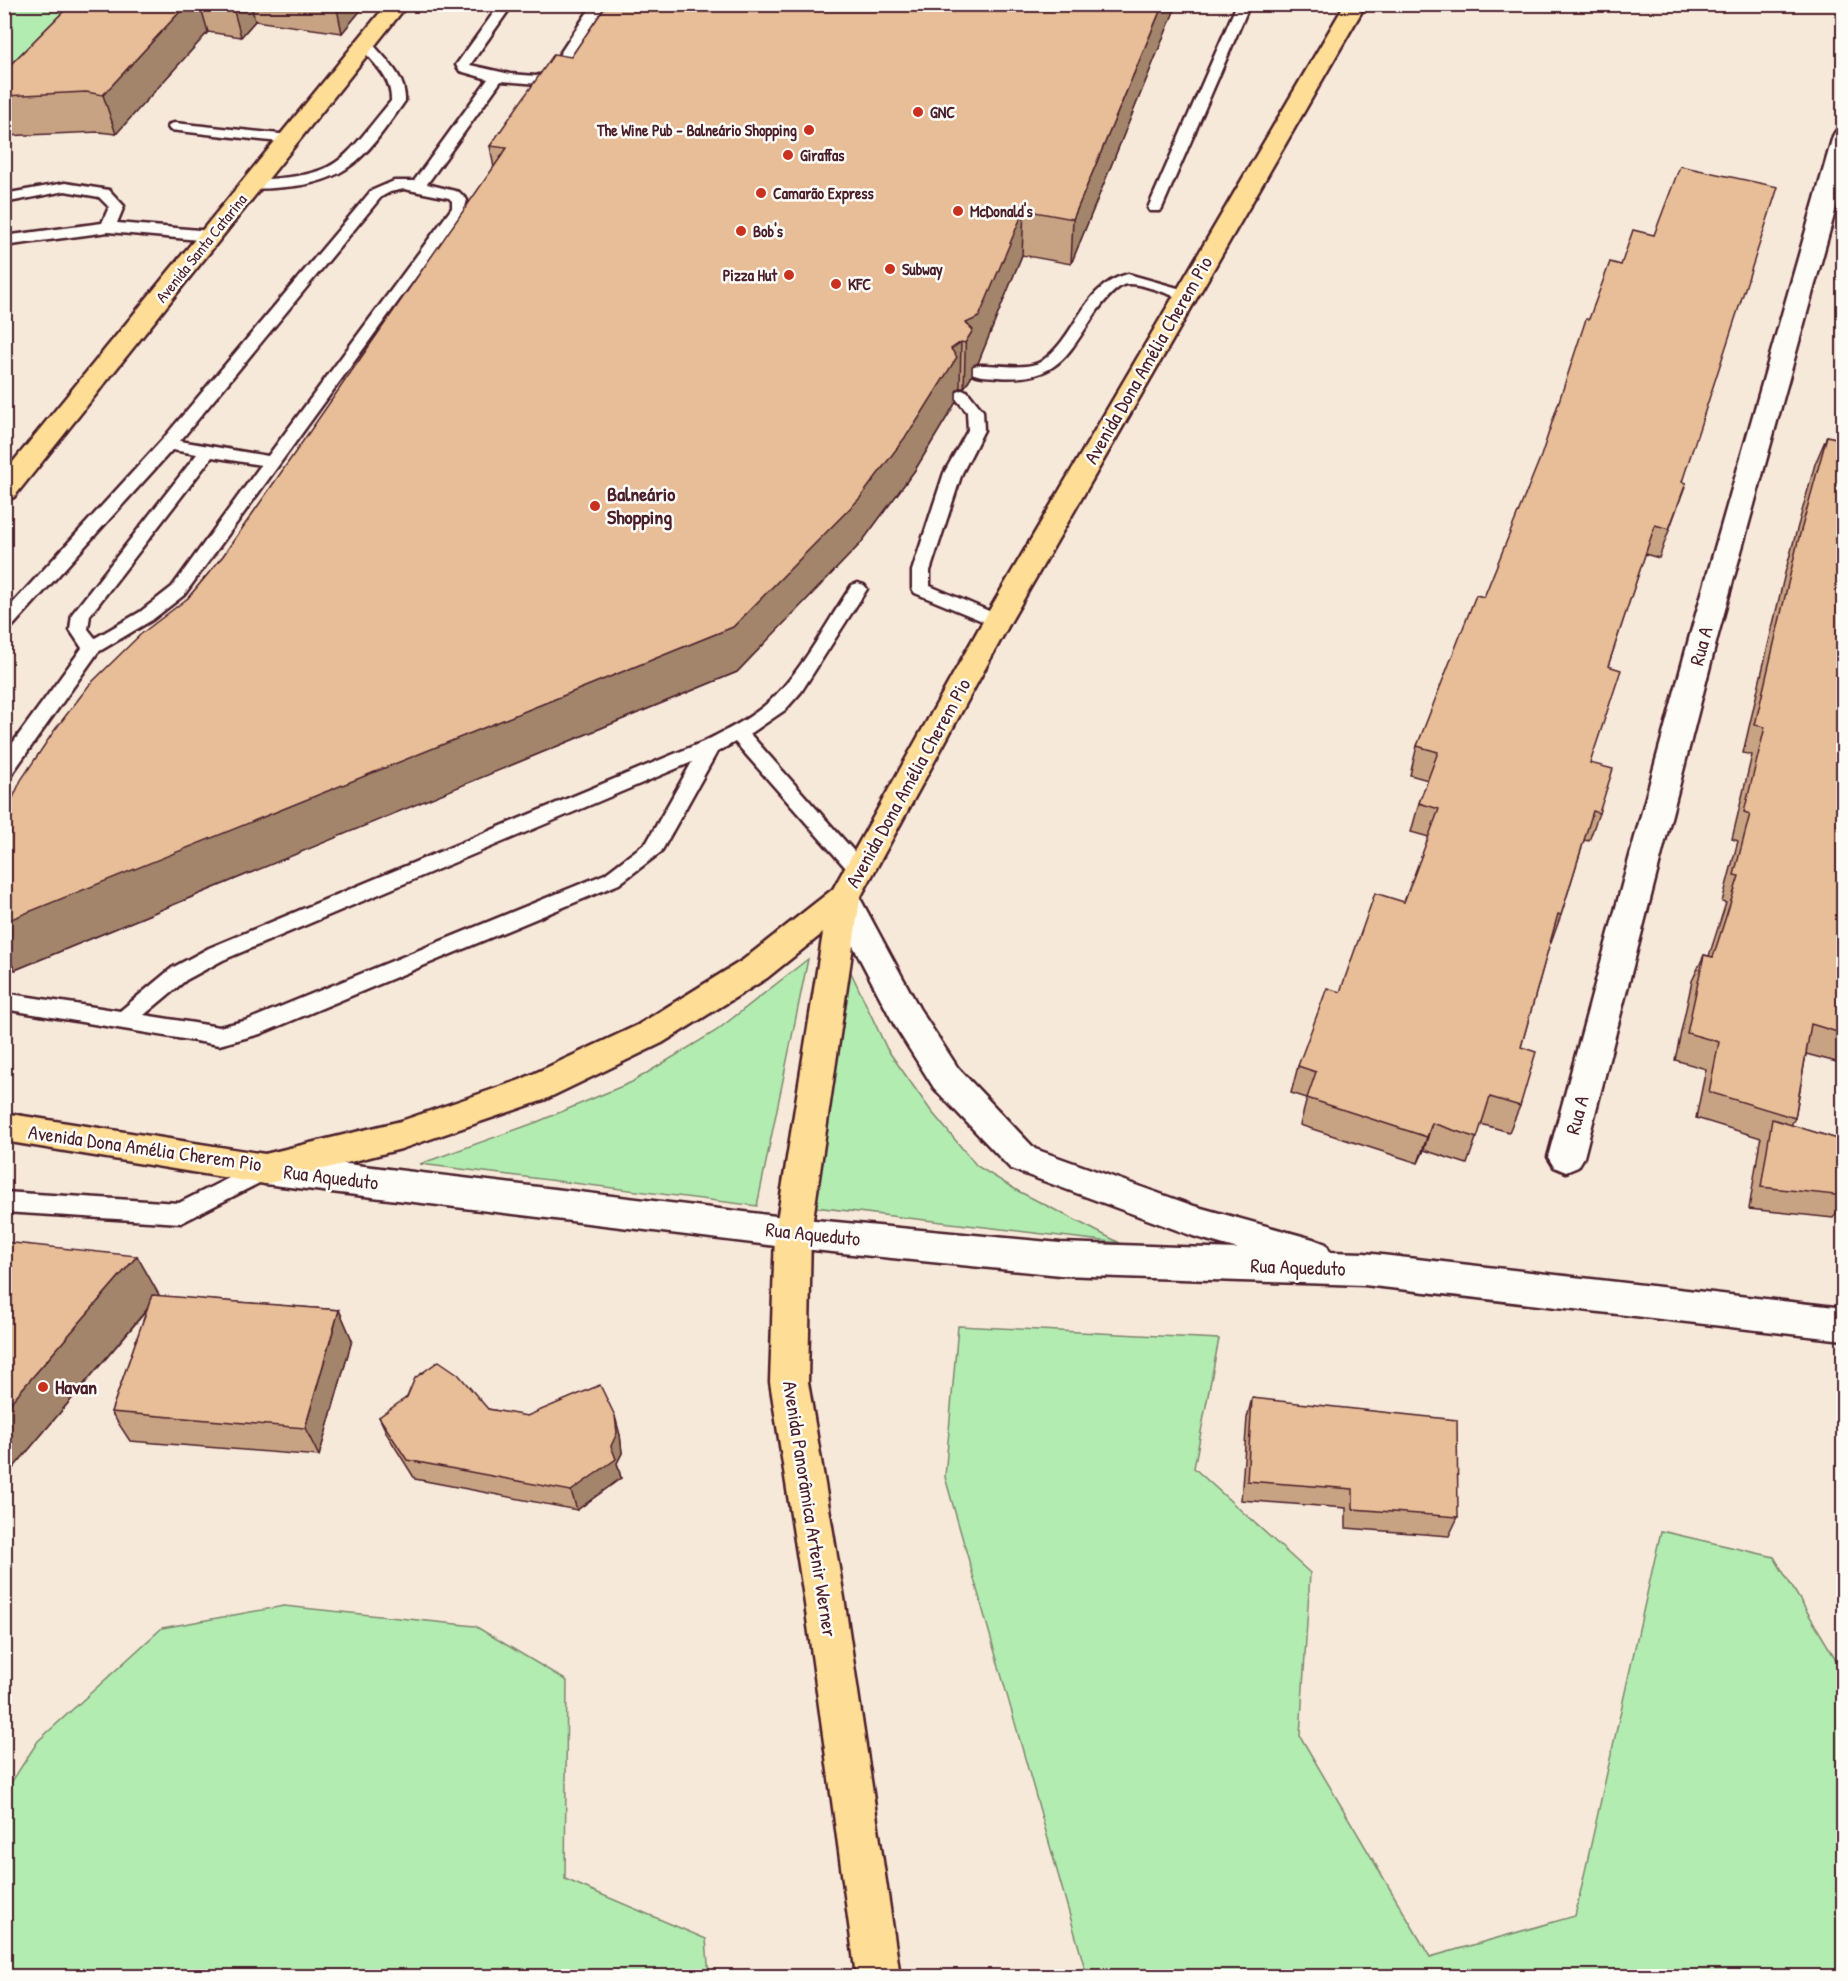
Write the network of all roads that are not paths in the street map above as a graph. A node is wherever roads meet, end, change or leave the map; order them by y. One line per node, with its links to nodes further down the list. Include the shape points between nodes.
1 (398, 4): 6 (main road, Avenida Santa Catarina)
2 (507, 4): 7 (lane, via 463,65 468,70)
3 (600, 4): 7 (lane, via 554,73 536,80)
4 (1244, 4): 15 (lane)
5 (1356, 4): 19 (main road, Avenida Dona Amélia Cherem Pio)
6 (366, 45): 10 (main road, Avenida Santa Catarina); 11 (lane, via 400,91 398,101 350,161 308,180)
7 (498, 75): 12 (lane)
8 (175, 127): 10 (lane)
9 (1844, 136): 14 (street, Rua A)
10 (290, 140): 11 (main road, Avenida Santa Catarina)
11 (253, 184): 17 (main road, Avenida Santa Catarina)
12 (417, 187): 22 (lane, via 397,184 375,194); 24 (lane, via 454,195 460,200 459,208)
13 (4, 199): 16 (lane, via 65,187 104,193 117,206)
14 (1835, 199): 37 (street, Rua A, via 1704,635)
15 (1155, 208)
16 (108, 227): 17 (lane); 18 (lane)
17 (211, 236): 25 (main road, Avenida Santa Catarina)
18 (4, 241)
19 (1186, 295): 20 (lane, via 1127,279 1108,287 1077,332 1047,365 1013,374); 27 (main road, Avenida Dona Amélia Cherem Pio)
20 (975, 369)
21 (961, 395): 27 (lane, via 975,411 976,430 953,473 921,571 921,589)
22 (168, 444): 23 (lane); 28 (lane)
23 (208, 451): 24 (lane); 29 (lane, via 81,614 79,630)
24 (273, 462): 29 (lane, via 177,591 146,616)
25 (4, 490)
26 (858, 589): 30 (lane, via 794,687 778,705)
27 (997, 621): 33 (main road, Avenida Dona Amélia Cherem Pio)
28 (4, 625)
29 (92, 648): 32 (lane)
30 (738, 733): 31 (lane); 33 (lane)
31 (710, 747): 35 (lane, via 216,954 179,974); 35 (lane, via 654,847 612,879 252,1028 219,1036)
32 (4, 770)
33 (852, 885): 38 (main road, Avenida Dona Amélia Cherem Pio, via 755,969 650,1034 532,1090 401,1135); 40 (main road, Avenida Panorâmica Artenir Werner); 41 (street, Rua Aqueduto, via 907,1017 946,1078 1023,1159 1193,1221)
34 (4, 1001): 35 (lane)
35 (123, 1020)
36 (4, 1127): 38 (main road, Avenida Dona Amélia Cherem Pio)
37 (1566, 1157)
38 (265, 1168): 39 (lane, via 181,1213); 40 (street, Rua Aqueduto)
39 (4, 1202)
40 (793, 1233): 41 (street, Rua Aqueduto, via 1060,1259); 43 (main road, Avenida Panorâmica Artenir Werner, via 789,1382)
41 (1364, 1269): 42 (street, Rua Aqueduto)
42 (1844, 1324)
43 (878, 1977)

